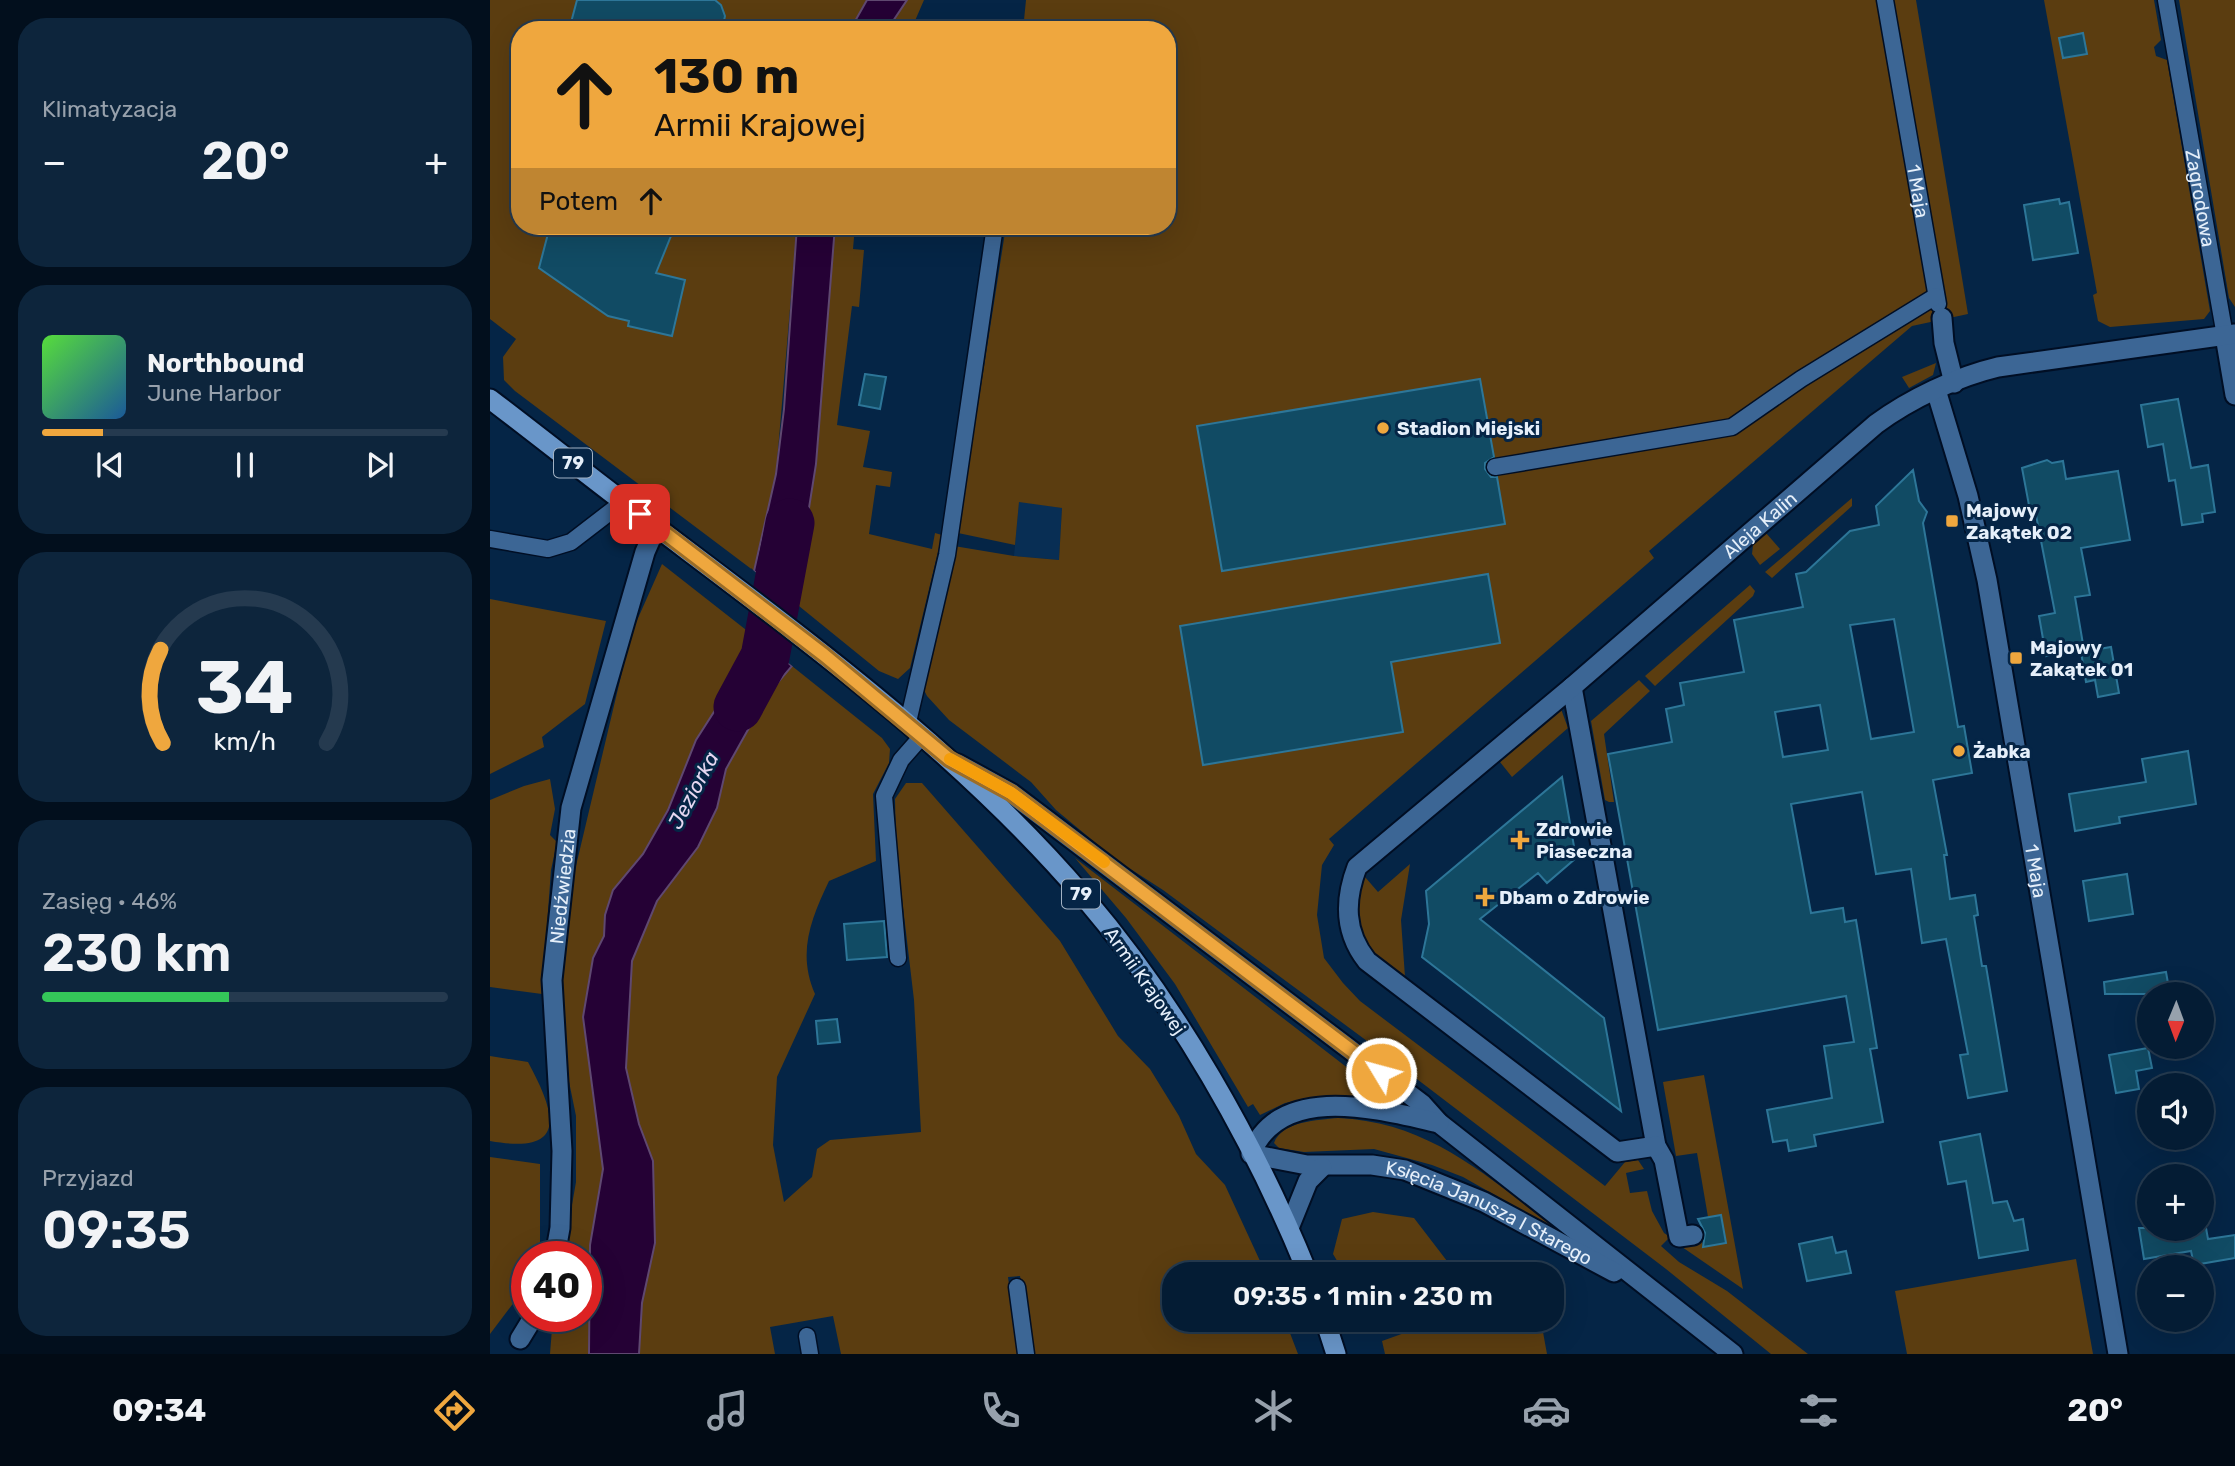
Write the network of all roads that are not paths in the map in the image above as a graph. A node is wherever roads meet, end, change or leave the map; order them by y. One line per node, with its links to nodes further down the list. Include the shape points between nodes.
1 (1885, 0): 4 (lane, 1 Maja)
2 (2166, 0): 6 (lane, Zagrodowa)
3 (994, 235): 15 (lane, via 947,555)
4 (1936, 296): 5 (lane, 1 Maja); 10 (lane, via 1732,427)
5 (1942, 318): 7 (street, 1 Maja)
6 (2230, 335): 7 (street, Aleja Kalin, via 1998,367); 8 (street, Zagrodowa)
7 (1945, 386): 14 (street, Aleja Kalin, via 1876,424); 36 (street, 1 Maja, via 1987,580)
8 (2235, 395)
9 (490, 399): 11 (main road, 79)
10 (1495, 467)
11 (623, 502): 12 (main road, 79); 13 (lane, via 571,542 548,549)
12 (656, 527): 15 (main road, Armii Krajowej / 79); 24 (street, Niedźwiedzia, via 571,808 552,980 562,1151)
13 (490, 539)
14 (1572, 687): 19 (street); 19 (street, Aleja Kalin, via 1357,867 1349,888 1348,918 1353,940 1367,961 1617,1152)
15 (915, 728): 16 (main road, Armii Krajowej / 79); 17 (lane, via 884,796)
16 (949, 759): 18 (street, Księcia Janusza I Starego, via 1011,793 1411,1096); 20 (main road, Armii Krajowej / 79, via 1028,835 1139,967 1171,1012)
17 (898, 958)
18 (1439, 1124): 20 (street, Księcia Janusza I Starego, via 1356,1107 1314,1108 1272,1123); 27 (street, Księcia Janusza I Starego)
19 (1656, 1146): 23 (street, via 1664,1160 1679,1237)
20 (1251, 1154): 21 (street, Księcia Janusza I Starego); 22 (main road, Armii Krajowej / 79)
21 (1322, 1167): 22 (street, via 1308,1181); 27 (street, Księcia Janusza I Starego, via 1372,1165 1435,1180)
22 (1289, 1228): 25 (main road, Armii Krajowej / 79)
23 (1693, 1235)
24 (558, 1241)
25 (1303, 1262)
26 (1017, 1287): 33 (lane)
27 (1649, 1290): 35 (street, Księcia Janusza I Starego)
28 (524, 1332): 31 (street)
29 (1329, 1332): 34 (main road)
30 (807, 1336): 32 (lane)
31 (520, 1339)
32 (810, 1354)
33 (1026, 1354)
34 (1336, 1354)
35 (1733, 1354)
36 (2118, 1354)

